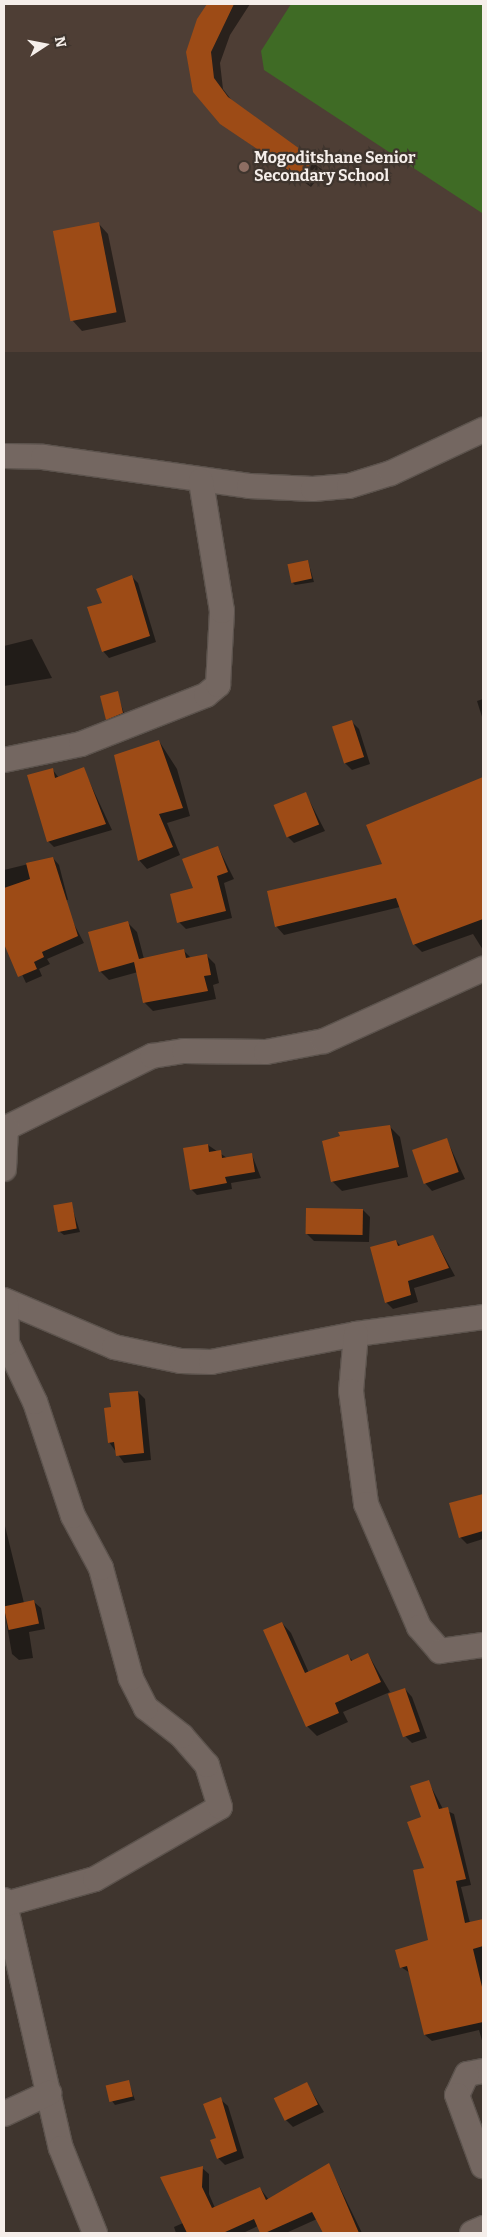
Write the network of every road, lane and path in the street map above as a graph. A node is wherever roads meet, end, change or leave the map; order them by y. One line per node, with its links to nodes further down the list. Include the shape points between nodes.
1 (483, 430): 3 (street, via 390,473 349,486 281,488)
2 (4, 456): 3 (street, via 43,457)
3 (201, 481): 4 (street, via 222,611 218,685 206,695 82,744)
4 (4, 760)
5 (483, 969): 6 (street, via 324,1041 266,1052 184,1051 152,1056)
6 (5, 1128): 7 (street)
7 (4, 1169)
8 (5, 1301): 10 (street, via 114,1347 181,1362 211,1362); 12 (street, via 7,1343 35,1402 73,1516 101,1568 131,1678 146,1708 182,1736 207,1765 220,1807 95,1879)
9 (483, 1317): 10 (street)
10 (356, 1334): 11 (street, via 352,1391 366,1504 419,1628 440,1651)
11 (483, 1645)
12 (5, 1902): 14 (street)
13 (483, 2071): 16 (street, via 467,2074 457,2095)
14 (49, 2093): 15 (street); 18 (street, via 71,2181)
15 (4, 2114)
16 (483, 2166)
17 (483, 2228): 19 (street)
18 (95, 2233)
19 (472, 2233)

